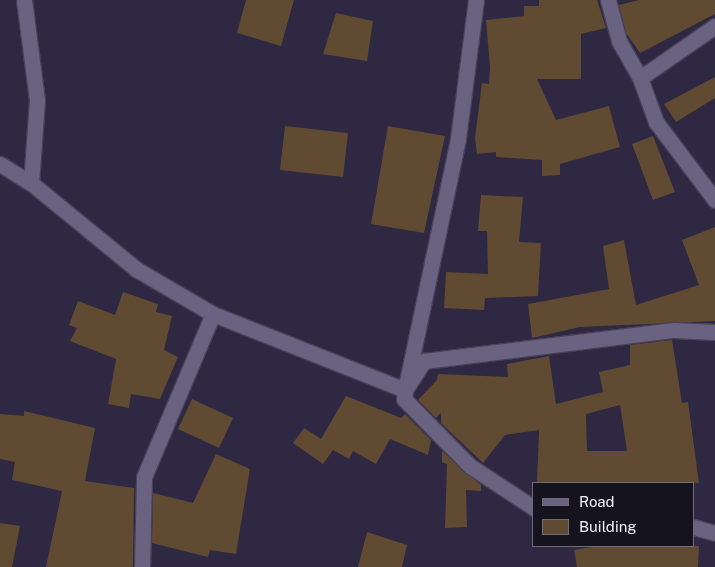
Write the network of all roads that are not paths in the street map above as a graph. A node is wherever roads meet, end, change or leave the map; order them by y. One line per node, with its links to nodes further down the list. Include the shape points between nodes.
1 (24, 0): 7 (street, via 37,100)
2 (476, 0): 11 (street, via 458,139)
3 (608, 0): 5 (street, via 619,41)
4 (715, 26): 5 (street)
5 (640, 78): 8 (street, via 656,122)
6 (0, 164): 7 (street)
7 (31, 183): 9 (street, via 136,269)
8 (715, 200)
9 (213, 314): 11 (street); 15 (street, via 144,477)
10 (715, 332): 11 (street, via 674,330 424,361)
11 (406, 390): 12 (street, via 404,399 470,466)
12 (532, 507)
13 (695, 526): 14 (street)
14 (715, 533)
15 (142, 567)

